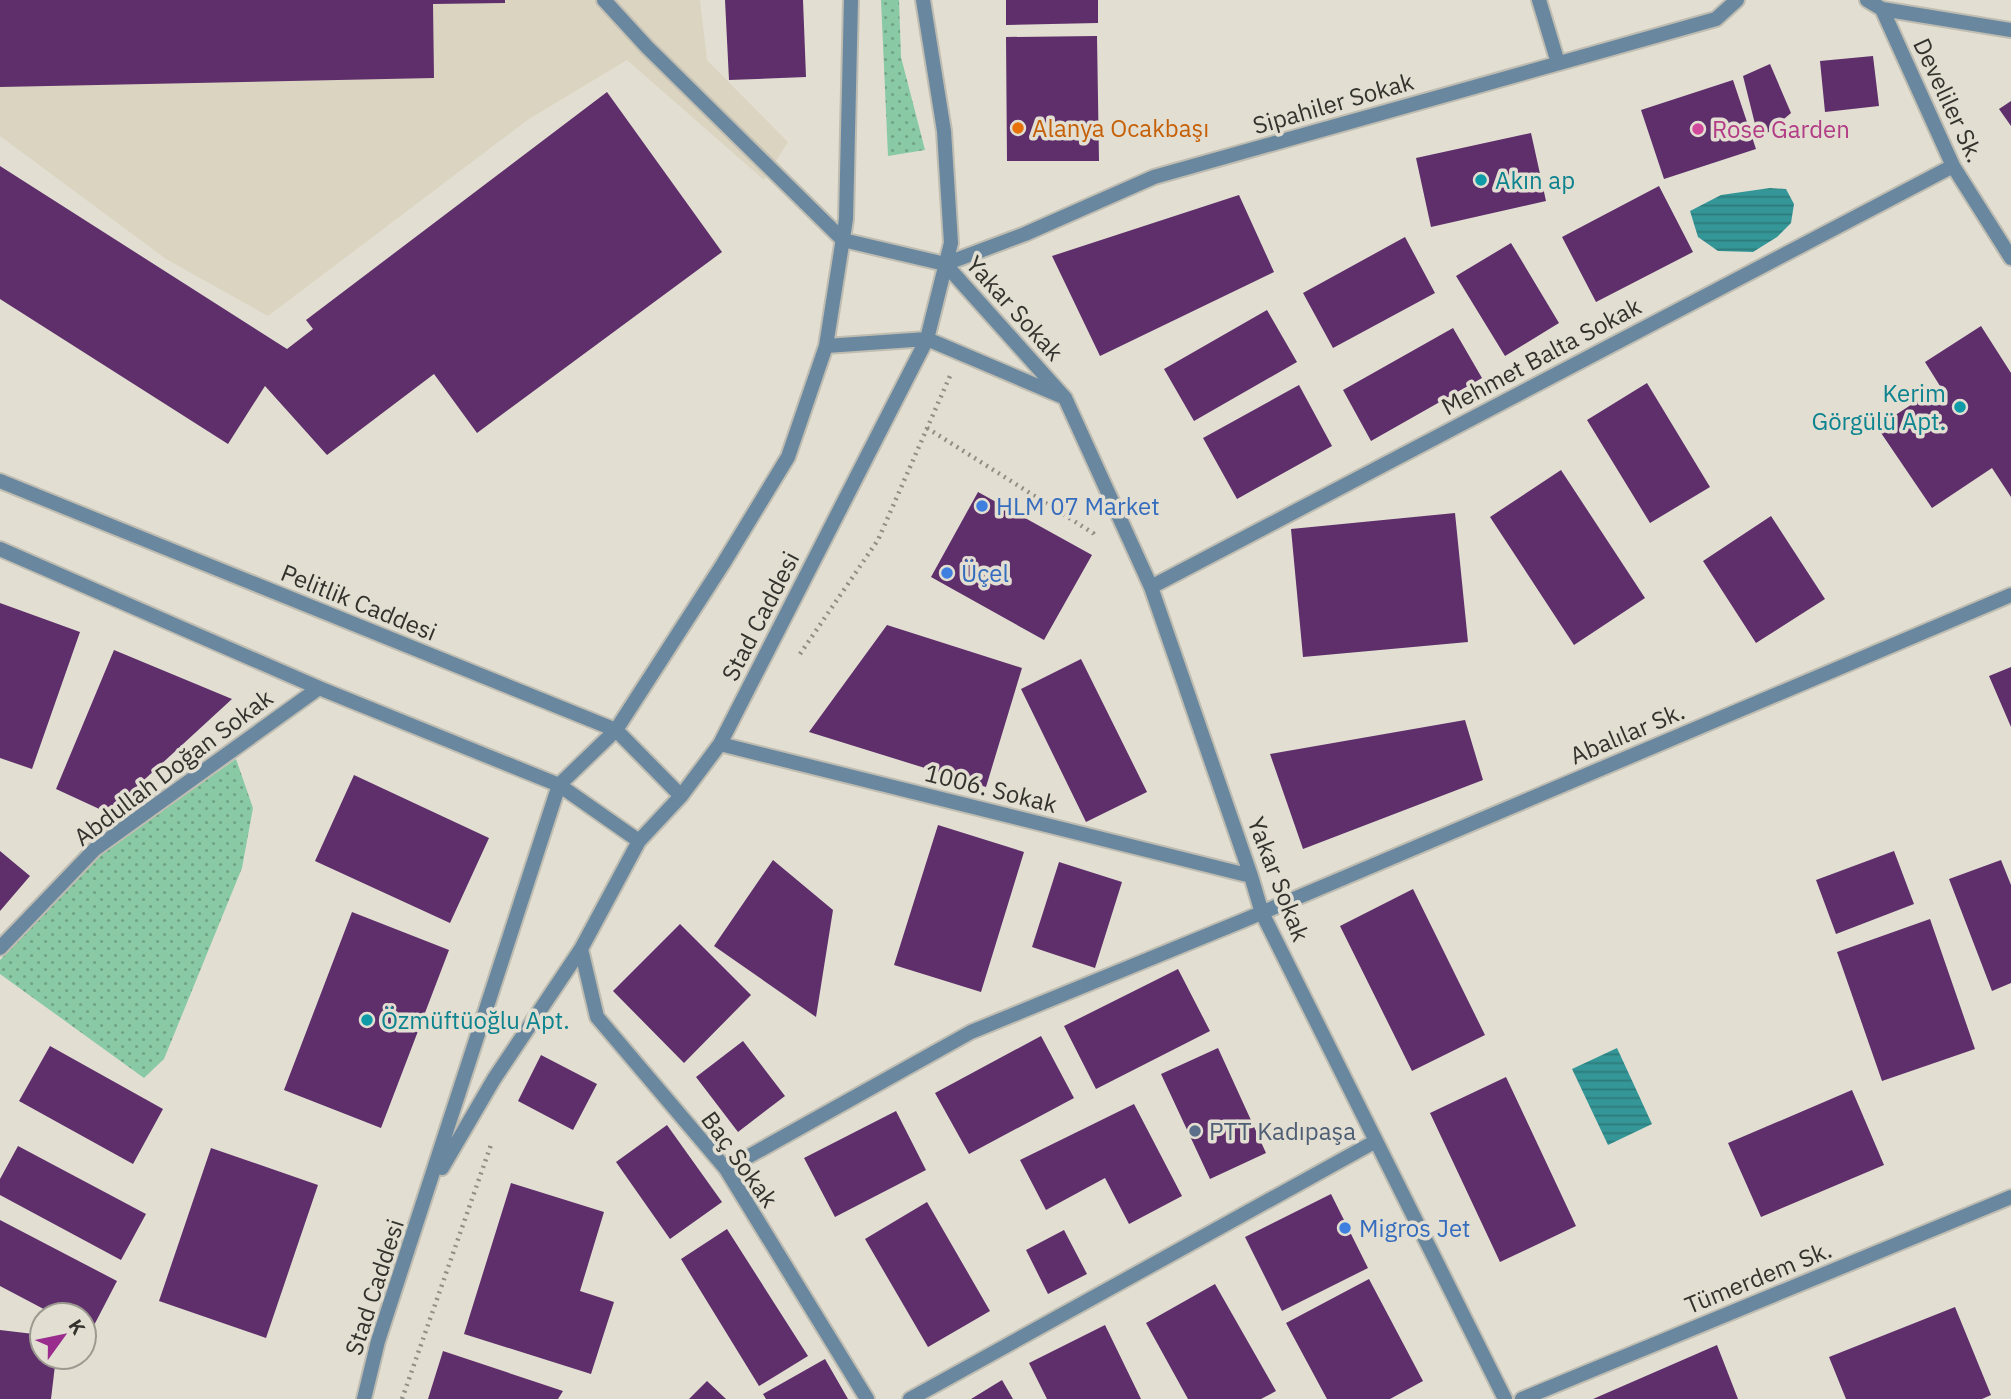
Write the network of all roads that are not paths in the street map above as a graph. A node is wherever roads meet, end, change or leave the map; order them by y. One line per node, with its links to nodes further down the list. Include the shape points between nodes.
1 (604, 0): 11 (street)
2 (851, 0): 11 (street, Stad Caddesi)
3 (923, 0): 13 (street, Stad Caddesi, via 944,131 951,243)
4 (1539, 0): 9 (street)
5 (1737, 0): 9 (street, Sipahiler Sokak, via 1716,19)
6 (1867, 0): 7 (street)
7 (1882, 9): 8 (street); 10 (street, Develiler Sk.)
8 (2011, 30)
9 (1558, 63): 13 (street, Sipahiler Sokak, via 1154,177)
10 (1953, 166): 12 (street, Develiler Sk.); 19 (street, Mehmet Balta Sokak)
11 (843, 240): 13 (street, Yakar Sokak); 15 (street, Stad Caddesi)
12 (2011, 258)
13 (945, 264): 14 (street, Stad Caddesi); 16 (street, Yakar Sokak)
14 (927, 339): 15 (street, Yakar Sokak); 16 (street, Yakar Sokak); 23 (street, Stad Caddesi)
15 (826, 346): 22 (street, Stad Caddesi, via 788,457)
16 (1065, 398): 19 (street, Yakar Sokak)
17 (0, 481): 22 (street, Pelitlik Caddesi)
18 (0, 548): 21 (street)
19 (1151, 587): 27 (street, Yakar Sokak)
20 (2011, 595): 28 (street, Abalılar Sk.)
21 (319, 688): 24 (street); 29 (street, Abdullah Doğan Sokak, via 95,849)
22 (616, 730): 24 (street, Stad Caddesi); 25 (street, Pelitlik Caddesi)
23 (720, 744): 25 (street, Stad Caddesi); 27 (street, 1006. Sokak)
24 (559, 785): 26 (street); 33 (street, Stad Caddesi)
25 (681, 796): 26 (street, Stad Caddesi)
26 (639, 841): 30 (street, Stad Caddesi)
27 (1251, 876): 28 (street, Yakar Sokak)
28 (1262, 913): 31 (street, Yakar Sokak); 32 (street, Abalılar Sk., via 971,1032)
29 (0, 948)
30 (581, 949): 32 (street, Baç Sokak, via 597,1017); 33 (street, Stad Caddesi, via 494,1079)
31 (1376, 1141): 37 (street); 38 (street, Yakar Sokak)
32 (726, 1169): 36 (street, Baç Sokak)
33 (429, 1190): 35 (street, Stad Caddesi, via 378,1341)
34 (2011, 1197): 39 (street, Tümerdem Sk.)
35 (364, 1399)
36 (867, 1399)
37 (910, 1399)
38 (1505, 1399)
39 (1522, 1399)

